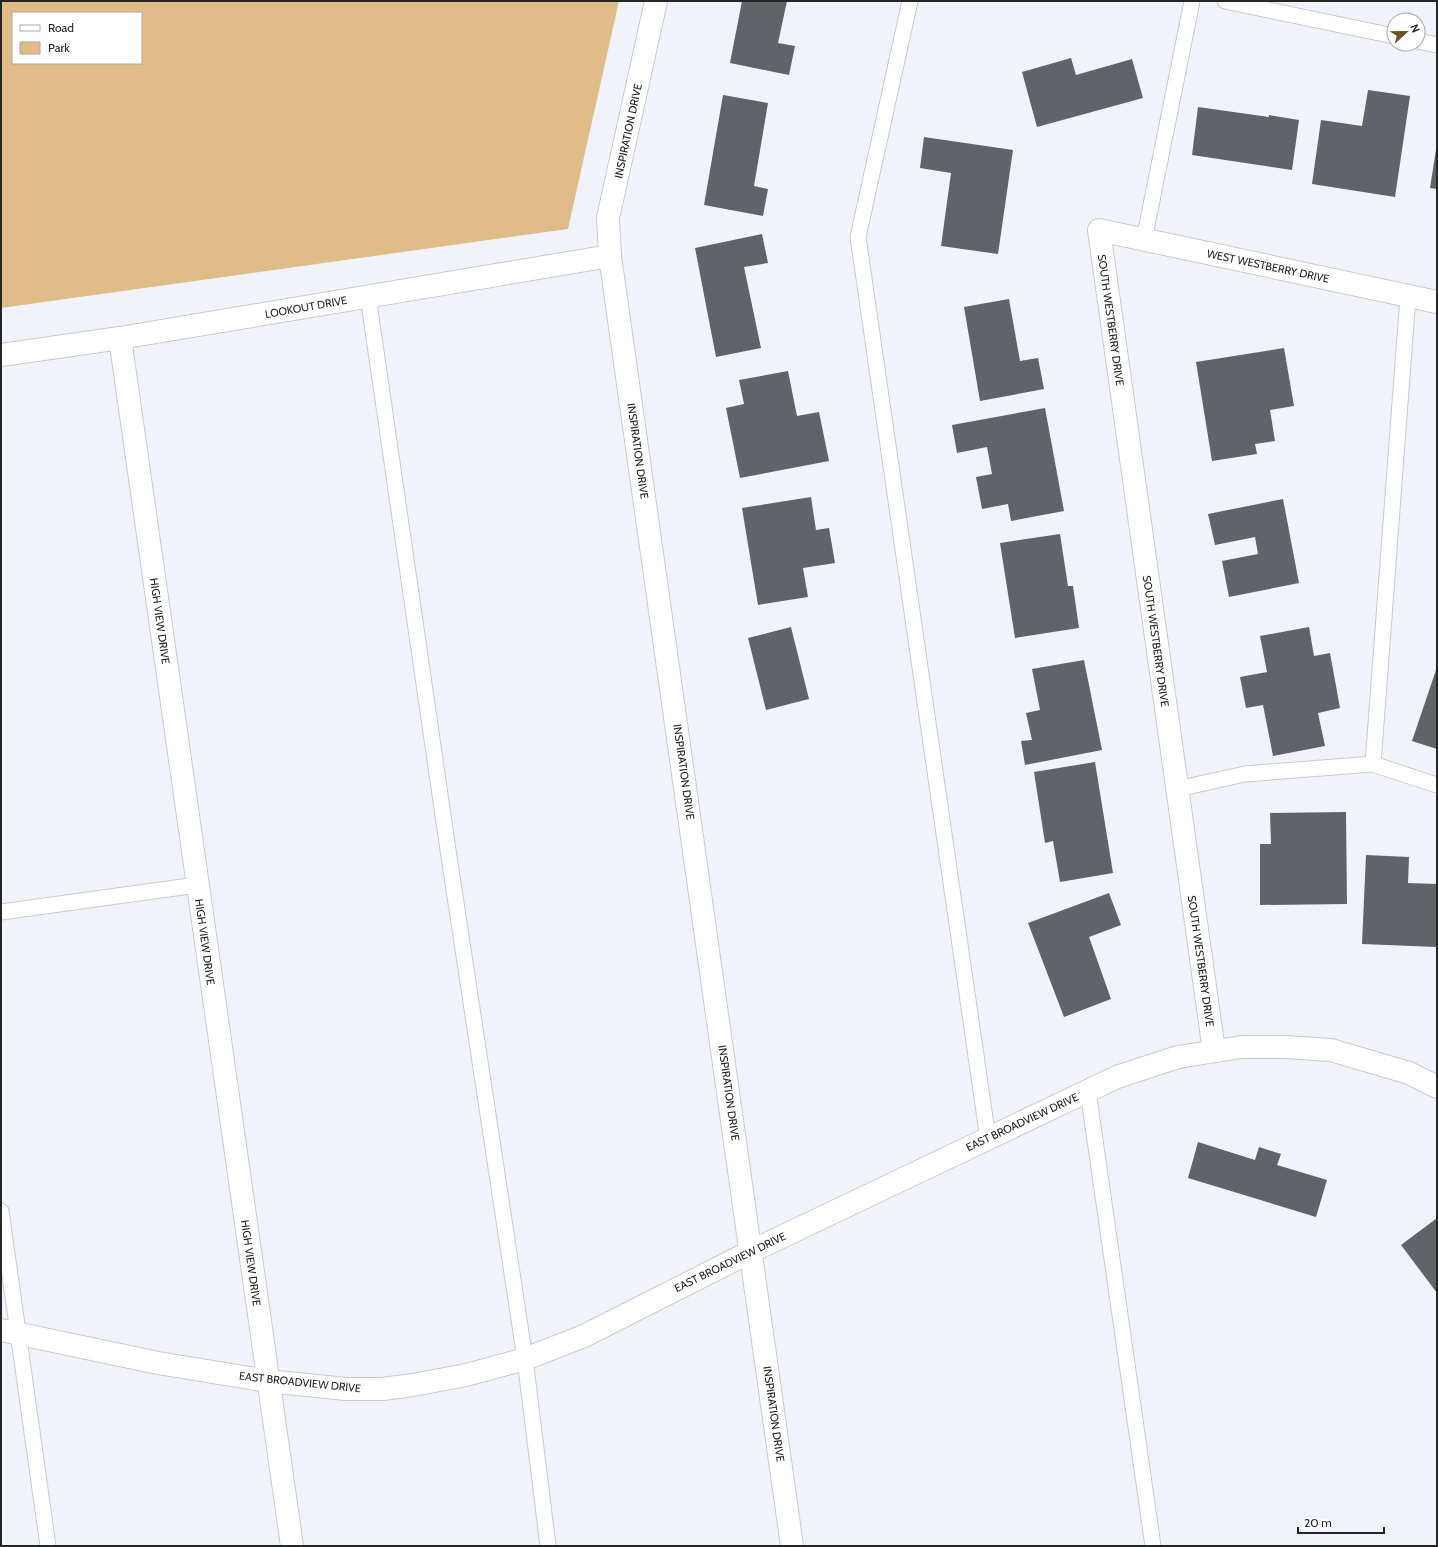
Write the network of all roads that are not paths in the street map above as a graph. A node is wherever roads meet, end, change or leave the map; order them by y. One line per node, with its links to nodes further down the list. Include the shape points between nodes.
1 (656, 1): 10 (street, INSPIRATION DRIVE, via 608,218)
2 (910, 1): 24 (lane, via 858,237)
3 (1192, 1): 9 (lane)
4 (1225, 1): 5 (lane)
5 (1386, 34)
6 (1426, 43): 7 (lane)
7 (1437, 45)
8 (1099, 230): 9 (street, WEST WESTBERRY DRIVE); 18 (street, SOUTH WESTBERRY DRIVE)
9 (1144, 240): 12 (street, WEST WESTBERRY DRIVE)
10 (610, 256): 11 (street, LOOKOUT DRIVE); 26 (street, INSPIRATION DRIVE)
11 (368, 296): 14 (street, LOOKOUT DRIVE); 28 (lane)
12 (1408, 296): 13 (street, WEST WESTBERRY DRIVE); 16 (lane)
13 (1437, 302)
14 (120, 338): 15 (street, LOOKOUT DRIVE); 19 (street, HIGH VIEW DRIVE)
15 (1, 355)
16 (1373, 764): 17 (lane); 18 (lane, via 1245,774)
17 (1437, 785)
18 (1177, 789): 21 (street, SOUTH WESTBERRY DRIVE)
19 (197, 885): 20 (lane); 29 (street, HIGH VIEW DRIVE)
20 (1, 912)
21 (1214, 1051): 22 (street, EAST BROADVIEW DRIVE, via 1242,1047 1286,1046 1331,1050 1409,1073); 23 (street, EAST BROADVIEW DRIVE, via 1178,1057 1117,1077)
22 (1437, 1088)
23 (1088, 1091): 24 (street, EAST BROADVIEW DRIVE); 34 (lane)
24 (988, 1139): 26 (street, EAST BROADVIEW DRIVE)
25 (1, 1211): 27 (lane)
26 (752, 1251): 28 (street, EAST BROADVIEW DRIVE, via 584,1336); 33 (street, INSPIRATION DRIVE)
27 (9, 1332): 29 (street, EAST BROADVIEW DRIVE); 30 (lane)
28 (525, 1359): 29 (street, EAST BROADVIEW DRIVE, via 466,1375 413,1386 382,1389 346,1389); 32 (lane)
29 (268, 1381): 31 (street, HIGH VIEW DRIVE)
30 (48, 1546)
31 (292, 1546)
32 (548, 1546)
33 (792, 1546)
34 (1153, 1546)

